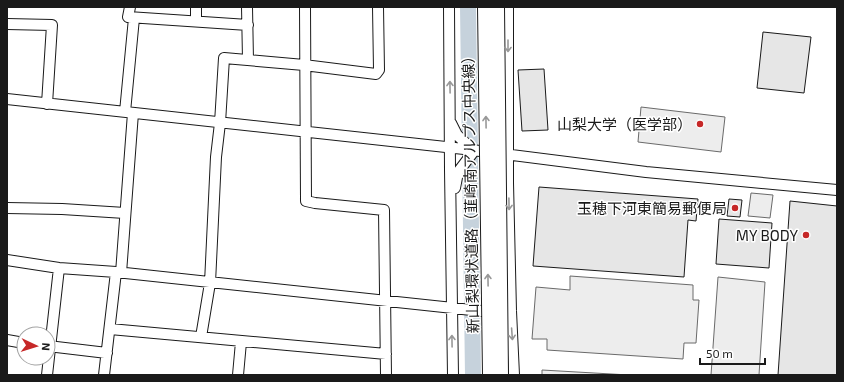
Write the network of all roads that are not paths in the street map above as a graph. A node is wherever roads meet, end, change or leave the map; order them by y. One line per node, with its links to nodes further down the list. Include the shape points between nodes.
1 (130, 7): 10 (street, via 128,17)
2 (196, 7): 11 (street)
3 (247, 7): 13 (street)
4 (305, 7): 15 (street)
5 (378, 7): 15 (street, via 379,70 376,74)
6 (449, 7): 20 (street, one-way to 6)
7 (485, 7): 50 (highway, 新山梨環状道路（韮崎南アルプス中央線）, one-way to 7, bridge)
8 (497, 7): 51 (highway, 新山梨環状道路（韮崎南アルプス中央線）, bridge)
9 (508, 7): 18 (street, one-way to 18)
10 (134, 18): 11 (street); 19 (street)
11 (196, 21): 13 (street)
12 (7, 24): 17 (street, via 52,25)
13 (248, 25): 14 (street)
14 (248, 60): 15 (street); 21 (street, via 224,58)
15 (304, 65): 22 (street)
16 (7, 99): 17 (street)
17 (47, 104): 19 (street)
18 (508, 104): 25 (street, via 502,130); 26 (street)
19 (129, 113): 21 (street); 30 (street)
20 (450, 120): 23 (street); 24 (street)
21 (220, 123): 22 (street); 35 (street)
22 (305, 133): 24 (street); 36 (street, via 306,201 384,210)
23 (464, 145): 24 (street); 25 (street)
24 (450, 148): 31 (street)
25 (479, 151): 26 (street); 27 (street, via 496,164); 31 (street, via 464,163 458,172)
26 (508, 155): 27 (street); 28 (street, via 667,174)
27 (508, 183): 38 (street, one-way to 38)
28 (837, 190)
29 (7, 208): 30 (street)
30 (125, 213): 34 (street)
31 (451, 226): 37 (street)
32 (7, 260): 33 (street)
33 (59, 268): 34 (street); 39 (street)
34 (118, 273): 35 (street); 40 (street)
35 (210, 283): 36 (street); 41 (street)
36 (386, 301): 37 (street); 45 (street)
37 (452, 308): 38 (street, via 481,311); 49 (street, one-way to 37)
38 (511, 310): 52 (street, one-way to 52)
39 (52, 326)
40 (110, 329): 41 (street); 44 (street)
41 (201, 337): 42 (street)
42 (241, 342): 45 (street); 47 (street)
43 (56, 348): 44 (street)
44 (107, 353): 46 (street)
45 (386, 354): 48 (street)
46 (104, 375)
47 (238, 375)
48 (386, 375)
49 (453, 375)
50 (490, 375)
51 (501, 375)
52 (514, 375)

